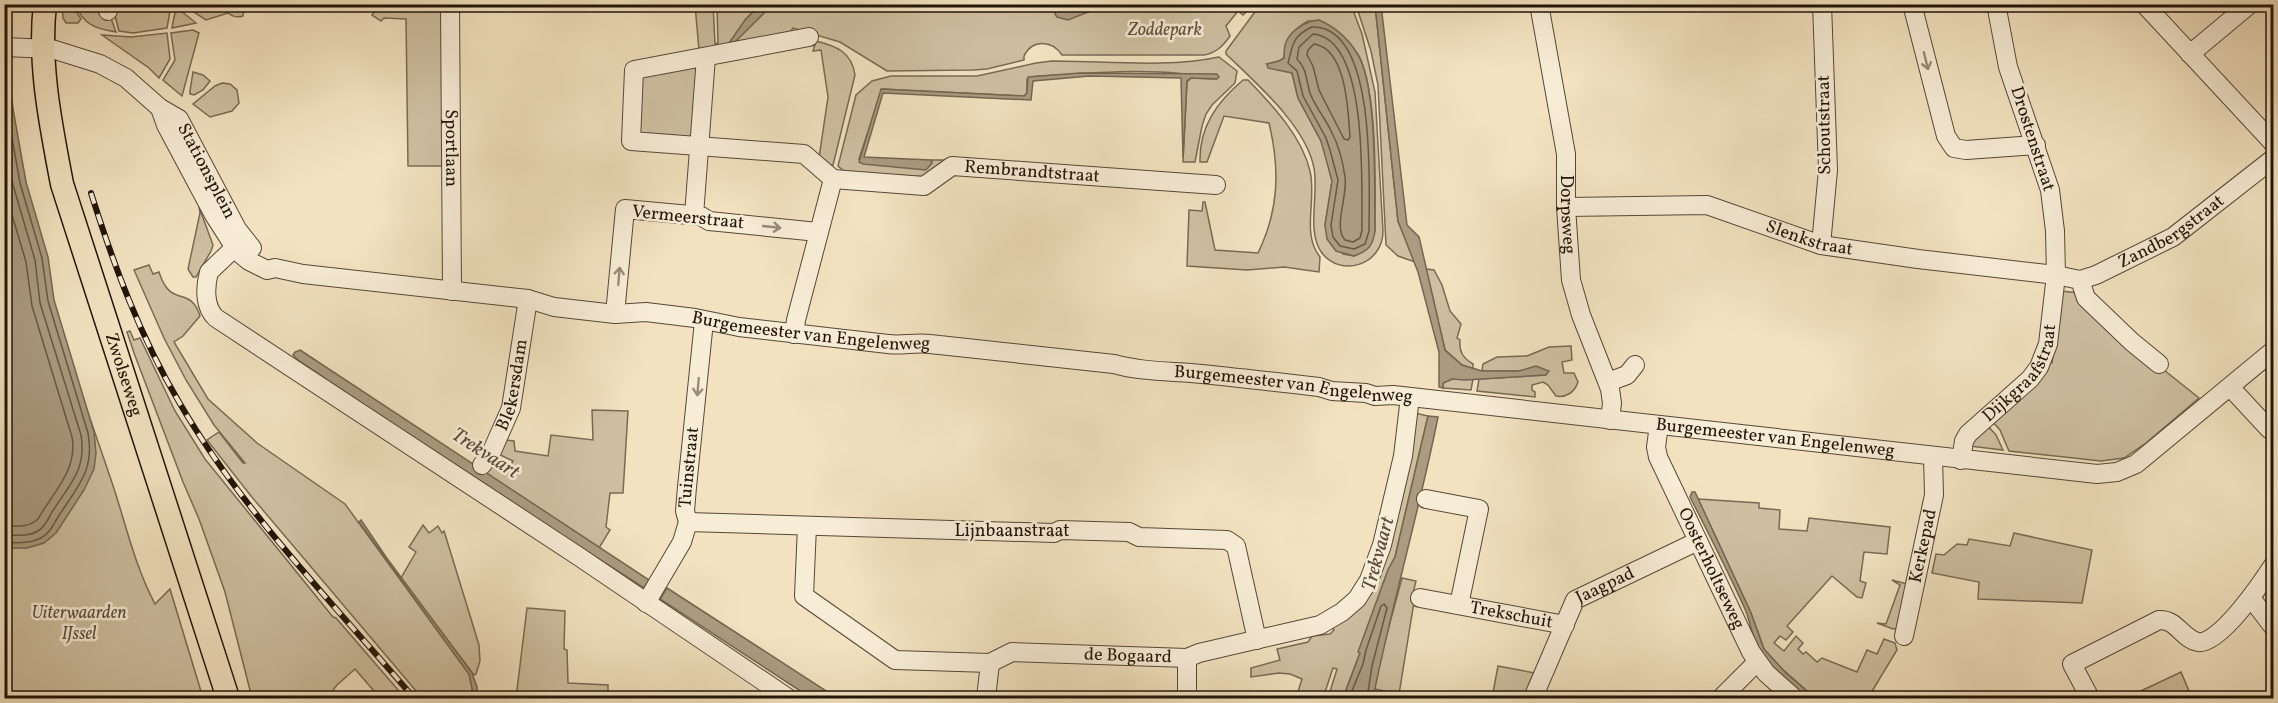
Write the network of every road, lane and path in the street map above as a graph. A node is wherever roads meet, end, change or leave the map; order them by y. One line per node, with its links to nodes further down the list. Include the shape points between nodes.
1 (45, 4): 11 (main road, Zwolseweg)
2 (450, 4): 27 (street, Sportlaan)
3 (1539, 4): 20 (street, Dorpsweg, via 1566,154)
4 (1822, 4): 24 (street, Schoutstraat, via 1828,170)
5 (1912, 4): 15 (street, one-way to 15, via 1946,136 1954,148)
6 (1996, 4): 15 (street, Drostenstraat, via 2008,67)
7 (2145, 4): 12 (street)
8 (2250, 4): 12 (street)
9 (810, 37): 13 (street)
10 (9, 47): 11 (street, Stationsplein)
11 (44, 48): 23 (street, Stationsplein, via 118,72 179,119 237,230); 61 (main road, Zwolseweg, via 48,105 62,184)
12 (2190, 54): 14 (street)
13 (705, 57): 16 (street); 16 (street, via 634,70 632,141)
14 (2274, 144)
15 (2036, 145): 25 (street, Drostenstraat, via 2050,190)
16 (701, 147): 18 (street, via 804,154); 21 (street)
17 (2274, 158): 26 (street, Zandbergstraat, via 2173,237)
18 (833, 179): 19 (street, Rembrandtstraat, via 924,186 952,166); 22 (street)
19 (1216, 185)
20 (1566, 207): 24 (street, Slenkstraat, via 1707,205); 35 (street, Dorpsweg, via 1571,280)
21 (694, 215): 22 (street, Vermeerstraat, one-way to 22, via 709,221); 29 (street, Vermeerstraat, one-way to 21, via 625,209)
22 (818, 232): 31 (street)
23 (240, 244): 27 (street, Burgemeester van Engelenweg, via 254,250 274,268); 52 (street, via 208,275 207,302 216,318)
24 (1821, 245): 25 (street, Slenkstraat)
25 (2056, 275): 26 (street); 43 (street, Dijkgraafstraat, via 2048,344 2039,367 2030,380 1968,434)
26 (2080, 280): 33 (street, via 2086,298)
27 (452, 291): 28 (street, Burgemeester van Engelenweg)
28 (528, 299): 29 (street, Burgemeester van Engelenweg, via 554,308); 44 (street, Blekersdam, via 511,408)
29 (615, 308): 30 (street, Burgemeester van Engelenweg)
30 (705, 321): 31 (street, Burgemeester van Engelenweg); 46 (street, Tuinstraat, one-way to 46, via 687,487)
31 (794, 334): 37 (street, Burgemeester van Engelenweg, via 902,346 917,342 1370,396)
32 (2274, 350): 36 (street, Burgemeester van Engelenweg)
33 (2159, 364)
34 (1635, 365): 35 (street, via 1627,375)
35 (1608, 382): 39 (street, Dorpsweg, via 1612,398)
36 (2235, 383): 38 (street); 41 (street, via 2269,429); 43 (street, Burgemeester van Engelenweg, via 2144,459 2116,472 2097,474)
37 (1410, 397): 39 (street, Burgemeester van Engelenweg); 57 (street, de Bogaard, via 1403,456 1389,519 1364,590 1342,612 1320,625)
38 (2274, 419)
39 (1610, 420): 40 (street, Burgemeester van Engelenweg)
40 (1659, 425): 42 (street, Burgemeester van Engelenweg); 48 (street, Oosterholtseweg, via 1658,457)
41 (2274, 430)
42 (1934, 457): 43 (street, Burgemeester van Engelenweg); 56 (street, Kerkepad, via 1934,495)
43 (1961, 460)
44 (482, 465)
45 (1426, 499): 53 (street, Trekschuit, via 1479,509)
46 (688, 522): 47 (street, Lijnbaanstraat); 52 (street, Tuinstraat, via 682,542)
47 (807, 526): 57 (street, Lijnbaanstraat, via 1054,533 1117,531 1139,537 1231,541 1236,546); 60 (street, de Bogaard, via 804,596 895,660)
48 (1698, 541): 54 (street, Jaagpad, via 1575,600); 59 (street, Oosterholtseweg)
49 (2274, 564): 51 (street)
50 (1420, 598): 53 (street, Trekschuit)
51 (2251, 598): 55 (street); 68 (street, via 2232,620 2205,641 2196,641 2171,622 2159,620 2072,664)
52 (646, 603): 62 (street)
53 (1459, 605): 54 (street, Trekschuit)
54 (1564, 625): 65 (street, Jaagpad)
55 (2274, 628)
56 (1904, 636)
57 (1257, 640): 58 (street, de Bogaard)
58 (1187, 658): 60 (street, de Bogaard, via 1012,652); 64 (street)
59 (1757, 662): 66 (street); 67 (street, Oosterholtseweg)
60 (990, 663): 63 (street)
61 (228, 699)
62 (788, 699)
63 (986, 699)
64 (1186, 699)
65 (1533, 699)
66 (1721, 699)
67 (1794, 699)
68 (2090, 699)

